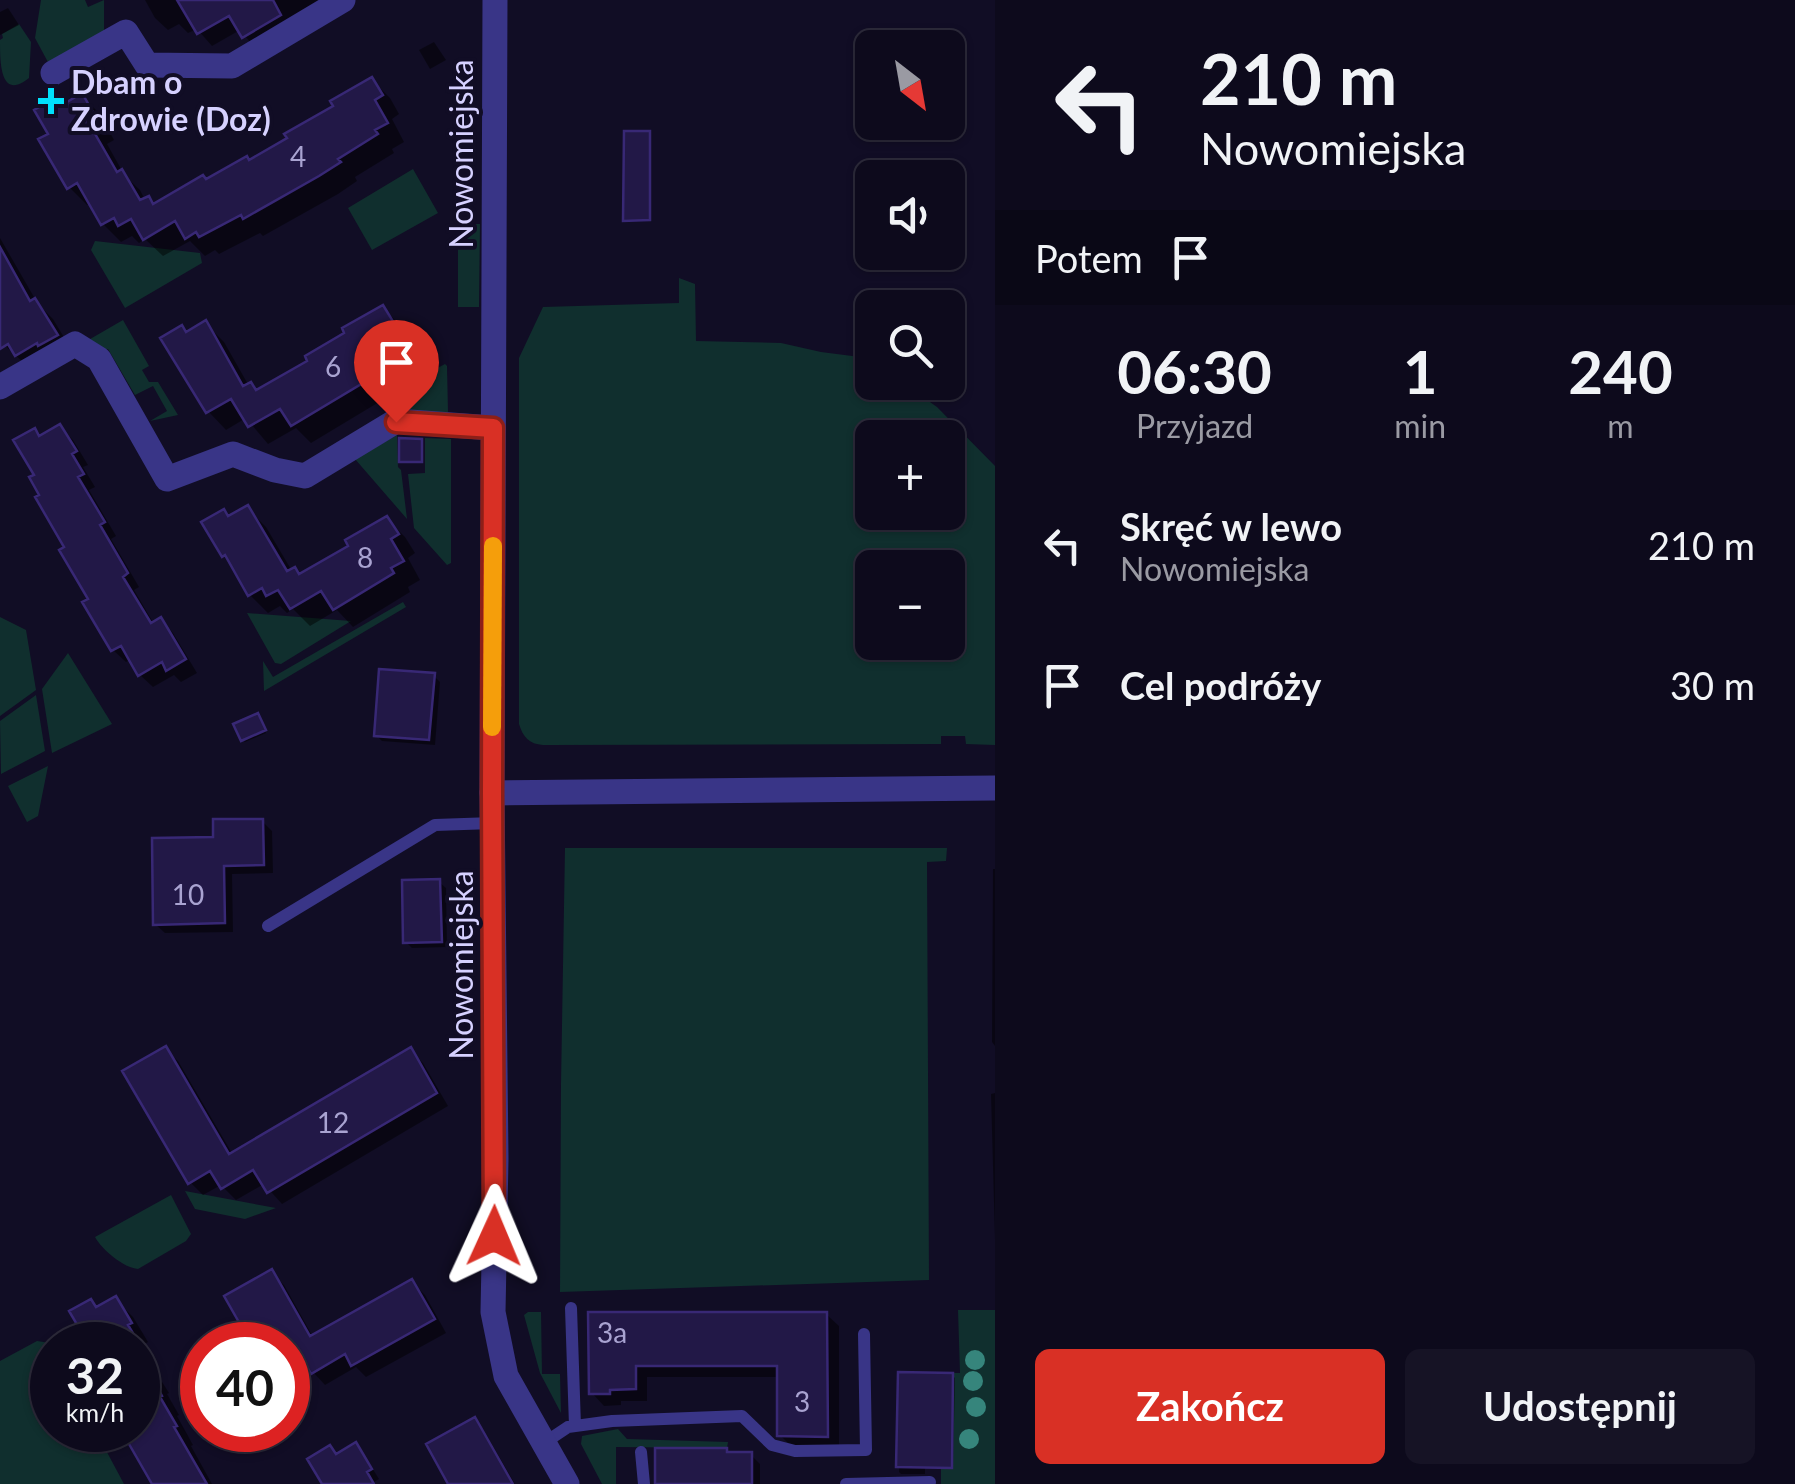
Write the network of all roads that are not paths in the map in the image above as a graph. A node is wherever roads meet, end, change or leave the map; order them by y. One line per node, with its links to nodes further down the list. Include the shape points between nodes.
1 (343, 0): 3 (street, via 232,66 146,65 126,32)
2 (496, 0): 5 (street, Nowomiejska)
3 (54, 73)
4 (0, 387): 5 (street, via 74,344 99,359 167,479 233,454 305,476 396,422)
5 (493, 428): 7 (street, Nowomiejska)
6 (995, 788): 7 (street)
7 (492, 793): 8 (street, Nowomiejska)
8 (493, 823): 9 (lane, via 436,825); 13 (street, Nowomiejska, via 493,1312 506,1376)
9 (268, 926)
10 (570, 1308): 12 (lane)
11 (864, 1334): 12 (lane, via 866,1450 772,1445 742,1416)
12 (575, 1426): 13 (lane)
13 (544, 1443): 16 (street, Nowomiejska)
14 (642, 1452): 17 (lane)
15 (930, 1482): 18 (lane)
16 (568, 1484)
17 (644, 1484)
18 (846, 1484)

